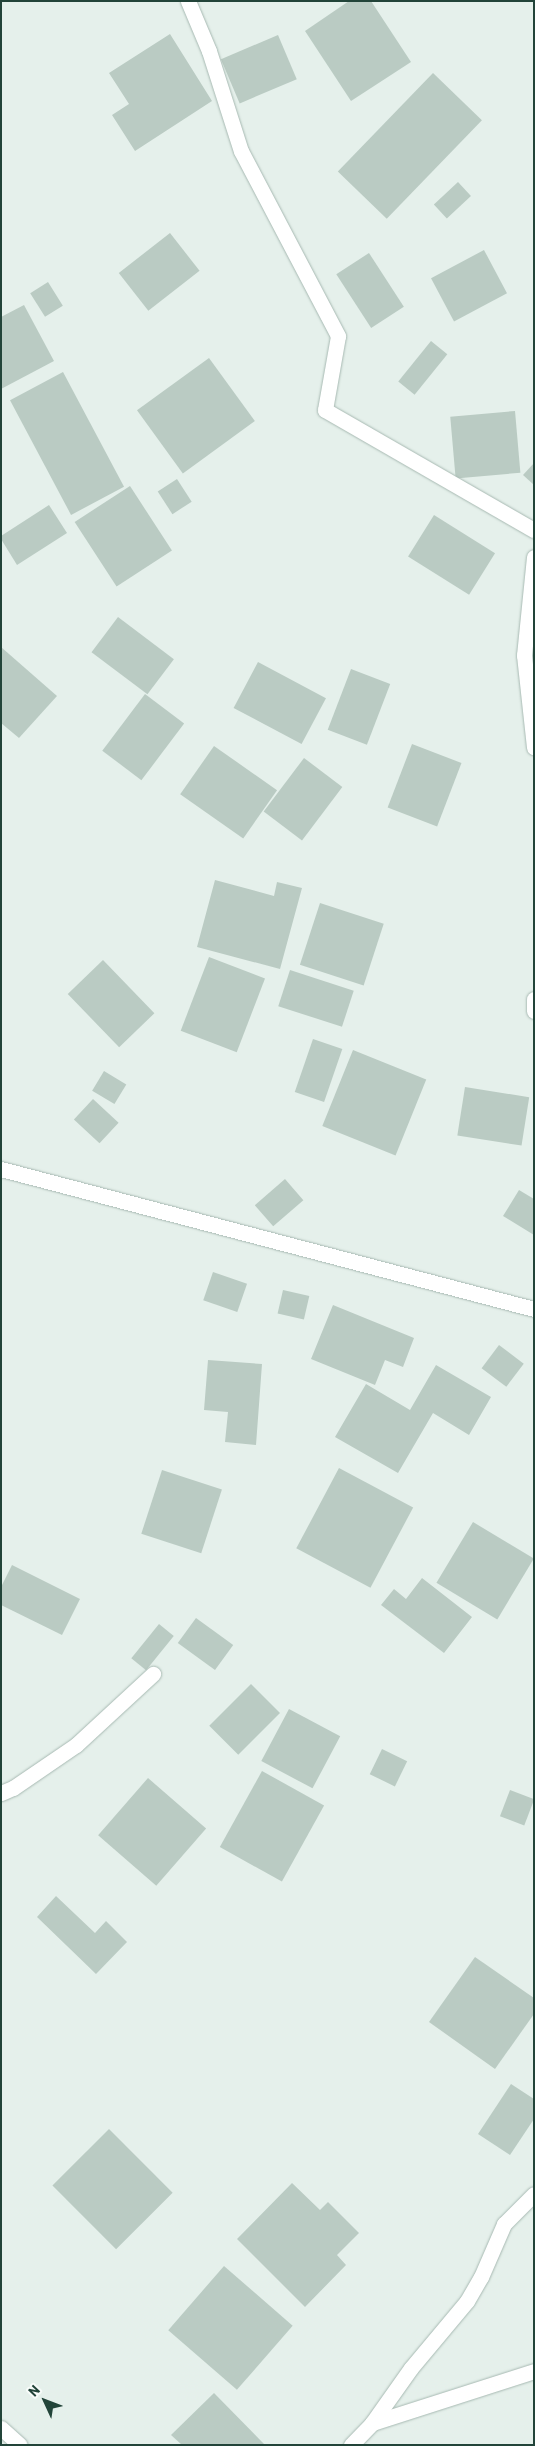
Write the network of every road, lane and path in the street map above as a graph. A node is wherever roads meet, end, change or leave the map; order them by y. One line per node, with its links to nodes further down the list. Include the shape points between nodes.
1 (188, 1): 2 (street, via 209,51 241,151 338,336 325,410)
2 (534, 530)
3 (534, 557): 4 (street, via 524,655)
4 (534, 747)
5 (534, 999): 6 (street)
6 (534, 1012)
7 (1, 1169): 8 (street)
8 (534, 1309)
9 (153, 1674): 10 (street, via 76,1745)
10 (1, 1793)
11 (534, 2194): 13 (street, via 504,2224 467,2301 411,2368)
12 (534, 2371): 13 (street)
13 (372, 2423): 16 (street)
14 (1, 2428): 15 (street)
15 (20, 2445)
16 (351, 2445)

